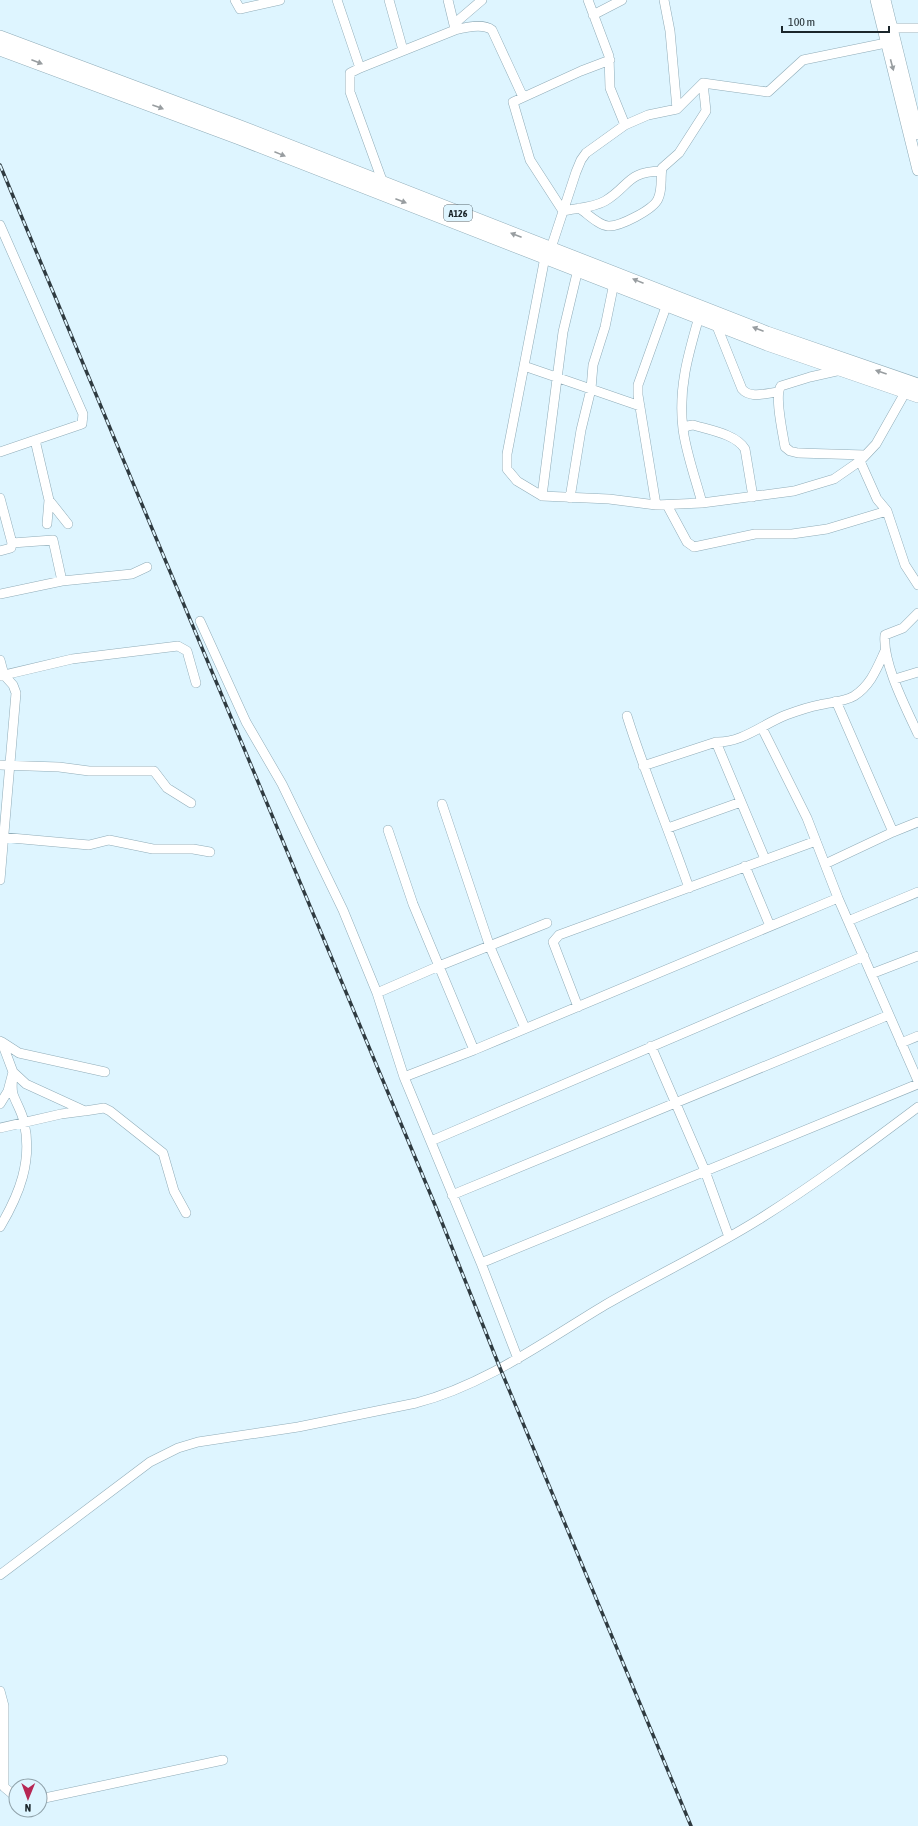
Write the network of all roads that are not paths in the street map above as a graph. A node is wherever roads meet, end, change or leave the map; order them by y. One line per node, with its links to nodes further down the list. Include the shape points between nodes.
1 (235, 0): 2 (street, via 240,10)
2 (280, 0)
3 (337, 0): 21 (street)
4 (389, 0): 19 (street)
5 (448, 0): 13 (street)
6 (482, 0): 13 (street)
7 (588, 0): 12 (street)
8 (622, 0): 12 (street)
9 (664, 0): 24 (street, via 670,31)
10 (876, 0): 17 (main road)
11 (885, 0): 14 (main road)
12 (593, 15): 20 (street)
13 (454, 27): 19 (street); 23 (street, via 490,28)
14 (892, 28): 15 (street); 26 (main road)
15 (918, 28)
16 (0, 37): 29 (highway, A126)
17 (886, 43): 22 (street, via 803,60 768,92); 27 (main road, one-way to 27)
18 (0, 49): 33 (highway, A126, one-way to 33)
19 (403, 50): 21 (street)
20 (610, 60): 23 (street); 25 (street, via 610,88)
21 (360, 68): 29 (street, via 350,73 350,92)
22 (702, 83): 24 (street); 28 (street, via 706,111 679,153)
23 (523, 97): 31 (street, via 514,100 512,104 530,160)
24 (677, 109): 25 (street, via 648,115)
25 (625, 124): 31 (street, via 586,153 581,160)
26 (918, 134)
27 (918, 170)
28 (661, 171): 30 (street, via 634,176 604,201); 30 (street, via 662,188 656,202 644,212 623,222 613,226 603,224)
29 (383, 183): 33 (highway, A126, one-way to 29)
30 (579, 208): 31 (street)
31 (563, 211): 33 (street)
32 (0, 225): 48 (street, via 83,414 82,424)
33 (548, 252): 34 (highway, A126); 39 (street); 42 (highway, A126, one-way to 33, via 767,333)
34 (578, 269): 35 (highway, A126); 41 (street, via 563,332)
35 (614, 283): 36 (highway, A126); 43 (street, via 594,365)
36 (667, 304): 37 (highway, A126); 46 (street, via 638,385)
37 (700, 317): 38 (highway, A126); 47 (street, via 685,366 682,393)
38 (716, 324): 40 (highway, A126); 44 (street, via 742,389 752,395)
39 (524, 366): 41 (street); 51 (street, via 507,454 507,469 517,481)
40 (842, 370): 44 (street, via 781,386); 45 (highway, A126)
41 (557, 377): 43 (street); 51 (street)
42 (918, 385)
43 (591, 389): 46 (street); 54 (street, via 581,430)
44 (778, 392): 50 (street, via 787,449 798,453)
45 (912, 393): 50 (street)
46 (640, 406): 57 (street)
47 (683, 430): 52 (street, via 692,425 737,440 745,450); 56 (street)
48 (34, 440): 49 (street); 55 (street)
49 (0, 452)
50 (863, 458): 52 (street, via 834,479 794,491); 59 (street, via 877,498)
51 (542, 496): 54 (street)
52 (752, 497): 56 (street)
53 (0, 498): 62 (street)
54 (570, 498): 57 (street, via 609,499)
55 (49, 500): 60 (street); 61 (street)
56 (702, 503): 58 (street)
57 (656, 505): 58 (street)
58 (666, 505): 59 (street, via 687,542 694,547 755,534 792,534 827,529)
59 (887, 511): 66 (street, via 905,565)
60 (47, 524)
61 (68, 524)
62 (12, 543): 63 (street, via 11,548); 65 (street, via 53,540)
63 (0, 552)
64 (147, 567): 65 (street, via 132,574)
65 (62, 581): 67 (street)
66 (918, 585)
67 (0, 594)
68 (918, 613): 70 (street, via 903,628 885,635)
69 (200, 621): 109 (street, via 246,722 282,784 343,910)
70 (885, 651): 74 (street); 76 (street, via 872,680 855,696 844,701)
71 (0, 660): 73 (street)
72 (918, 672): 74 (street)
73 (2, 676): 75 (street, via 72,659 178,646 187,651); 82 (street, via 13,685 16,693)
74 (895, 679): 79 (street)
75 (196, 684)
76 (836, 701): 78 (street, via 786,715); 90 (street)
77 (627, 716): 83 (street)
78 (762, 728): 80 (street, via 727,743); 92 (street)
79 (918, 734)
80 (716, 742): 83 (street); 84 (street)
81 (0, 766): 82 (street)
82 (10, 766): 85 (street, via 60,767 89,771 154,771 167,788); 91 (street)
83 (643, 766): 88 (street)
84 (741, 802): 88 (street); 94 (street)
85 (191, 803)
86 (442, 804): 104 (street)
87 (918, 822): 90 (street)
88 (668, 828): 98 (street)
89 (388, 830): 107 (street, via 413,904)
90 (893, 832): 95 (street)
91 (2, 837): 93 (street, via 89,845 109,840 153,849 193,848); 97 (street)
92 (816, 841): 94 (street); 95 (street)
93 (210, 852)
94 (765, 859): 96 (street)
95 (825, 864): 100 (street)
96 (745, 866): 98 (street); 103 (street)
97 (0, 880)
98 (689, 888): 110 (street, via 555,938 553,942)
99 (918, 892): 101 (street)
100 (838, 898): 101 (street); 103 (street)
101 (848, 921): 105 (street)
102 (547, 923): 104 (street)
103 (770, 926): 110 (street)
104 (490, 947): 107 (street); 112 (street)
105 (864, 956): 108 (street); 116 (street)
106 (918, 956): 108 (street)
107 (439, 966): 109 (street); 117 (street)
108 (871, 974): 111 (street)
109 (377, 993): 120 (street)
110 (578, 1007): 112 (street)
111 (889, 1014): 115 (street); 122 (street)
112 (525, 1028): 117 (street)
113 (918, 1036): 115 (street)
114 (0, 1041): 118 (street); 119 (street, via 19,1053)
115 (901, 1043): 121 (street)
116 (652, 1046): 122 (street); 128 (street)
117 (474, 1050): 120 (street)
118 (13, 1072): 123 (street, via 8,1090); 125 (street, via 26,1084); 126 (street, via 13,1092)
119 (105, 1072)
120 (404, 1076): 128 (street)
121 (918, 1083): 129 (street)
122 (676, 1101): 129 (street); 130 (street)
123 (0, 1104)
124 (918, 1107): 133 (street, via 841,1164)
125 (85, 1111): 126 (street); 131 (street, via 104,1108 110,1111 162,1153 174,1191)
126 (24, 1122): 127 (street); 132 (street, via 28,1157 15,1200)
127 (0, 1128)
128 (431, 1141): 130 (street)
129 (705, 1171): 133 (street); 134 (street)
130 (452, 1195): 134 (street)
131 (186, 1213)
132 (0, 1228)
133 (729, 1237): 135 (street, via 606,1305)
134 (481, 1263): 135 (street)
135 (518, 1358): 136 (street, via 474,1382 431,1399 298,1427 198,1442 178,1448 150,1462)
136 (0, 1575)
137 (0, 1691): 139 (street, via 4,1706 4,1787)
138 (223, 1760): 140 (street)
139 (8, 1790)
140 (48, 1797)

